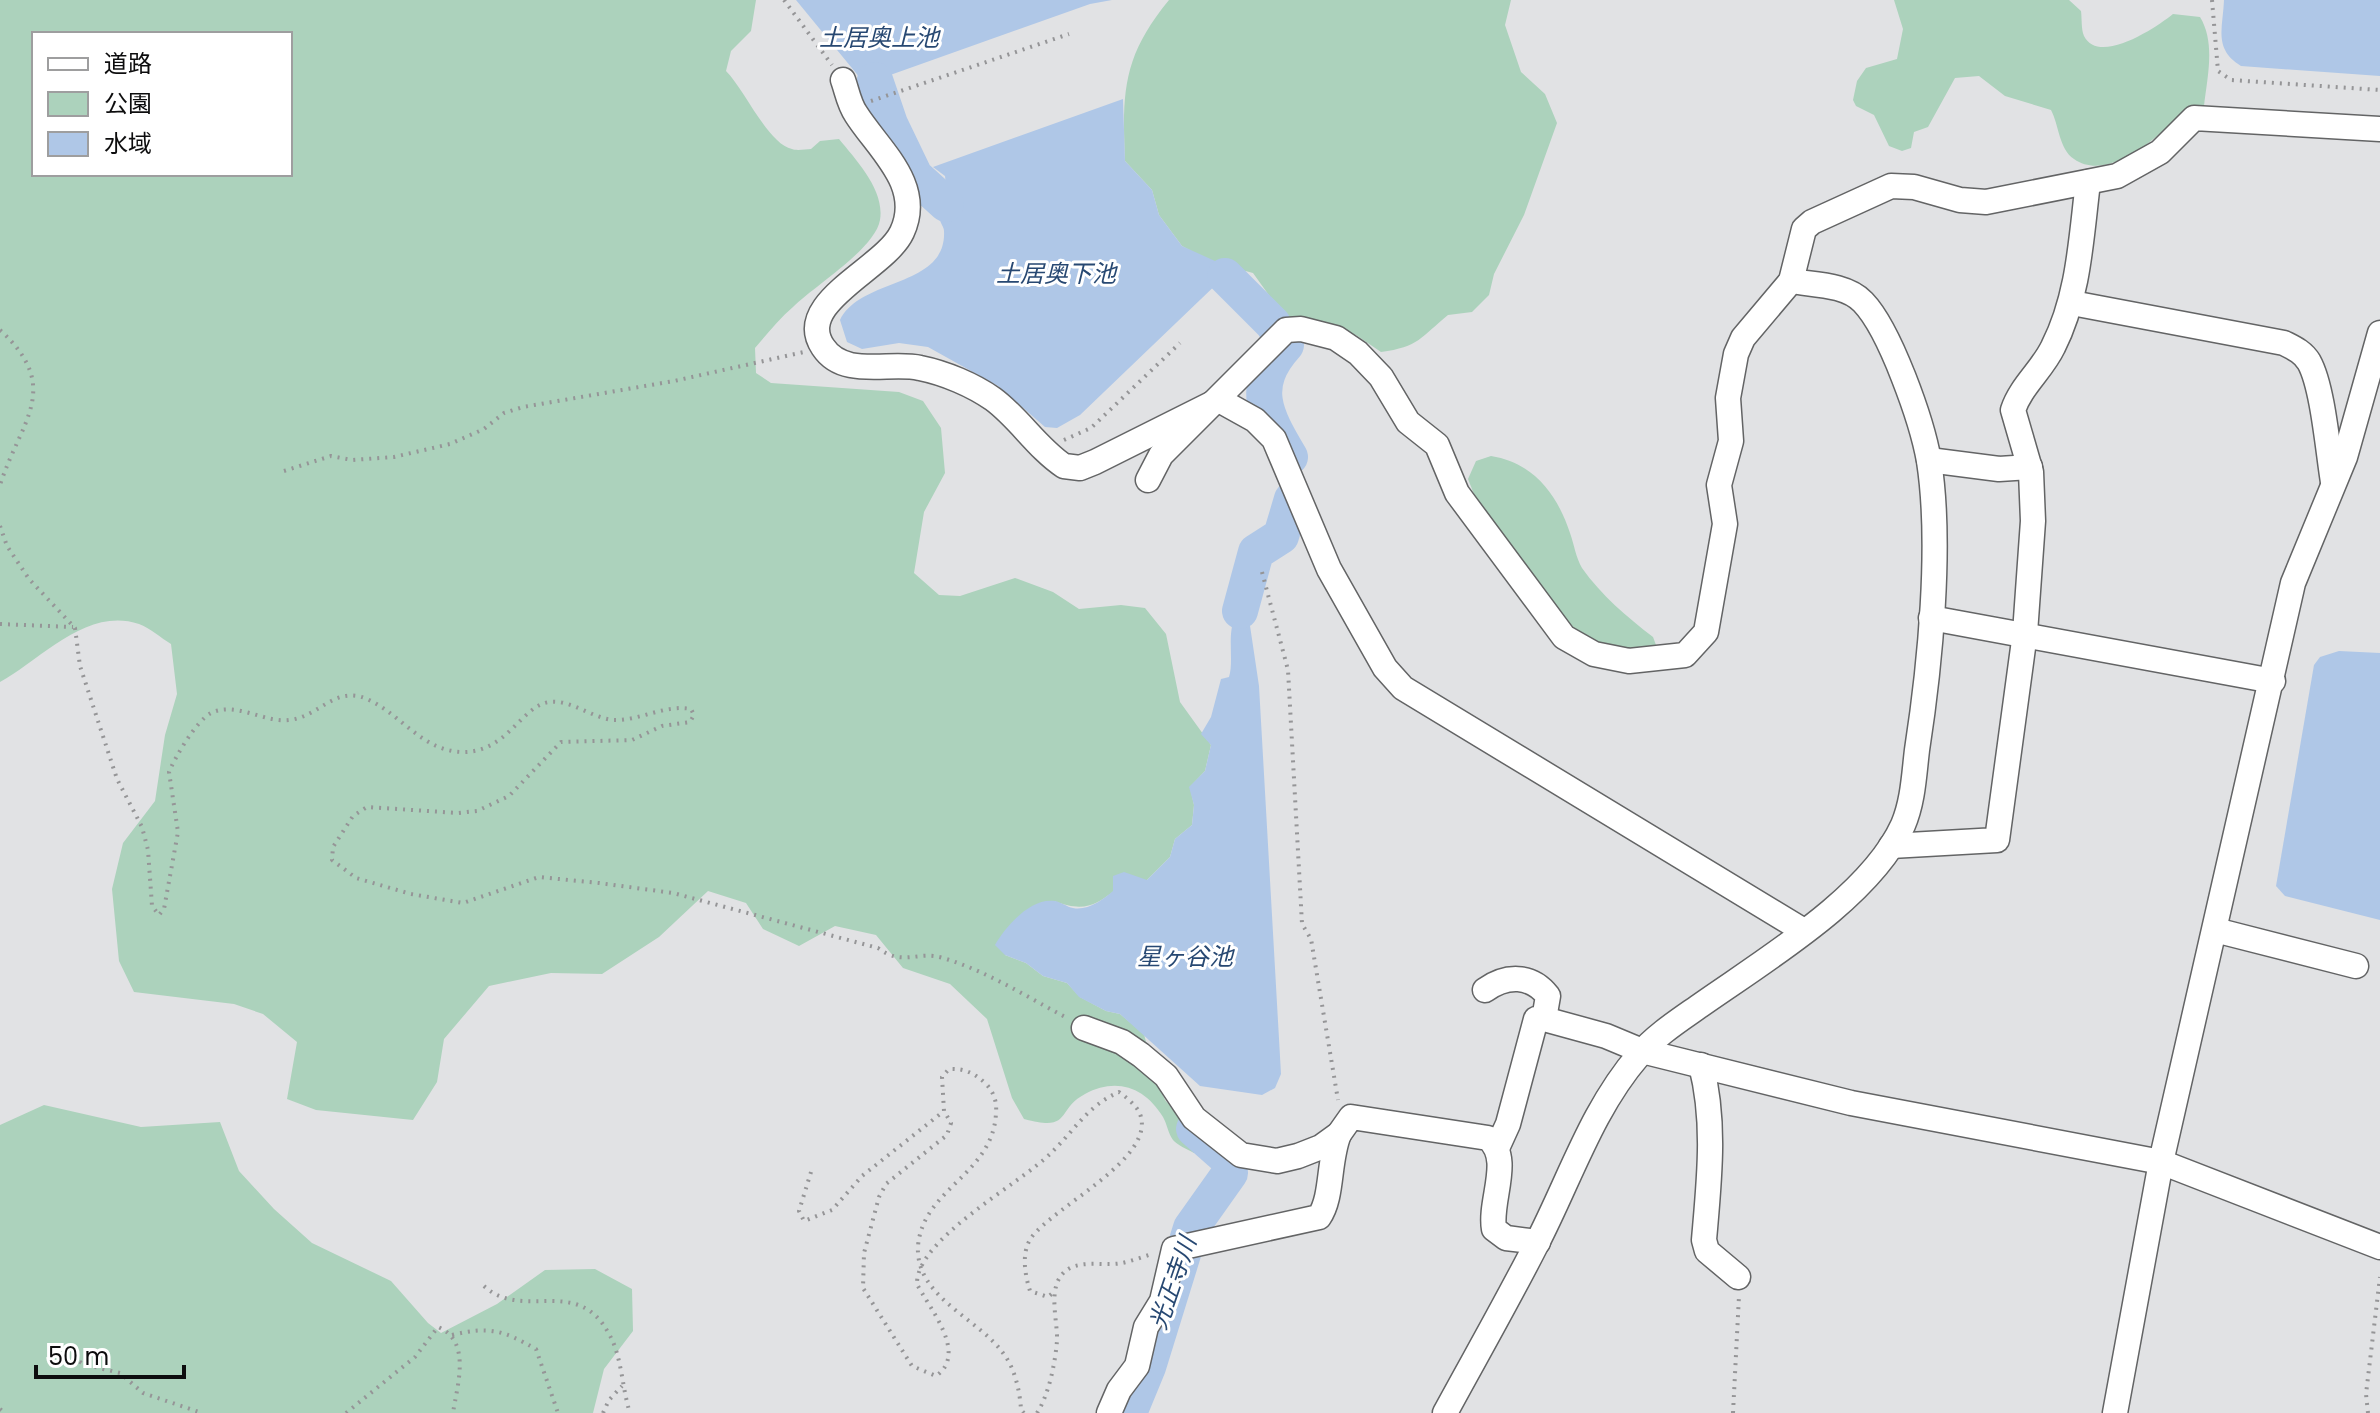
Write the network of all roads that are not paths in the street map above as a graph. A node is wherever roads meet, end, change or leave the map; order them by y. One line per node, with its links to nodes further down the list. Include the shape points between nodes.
1 (843, 80): 7 (street, via 854,112 896,167 908,213 885,257 829,298 817,330 834,359 850,365 920,368 968,385 994,400 1054,460 1080,468)
2 (2380, 129): 3 (street, via 2194,118 2137,167)
3 (2088, 182): 4 (street, via 1986,202 1914,187 1882,189 1804,229); 5 (street)
4 (1791, 281): 7 (street, via 1743,338 1736,354 1728,398 1731,441 1719,485 1725,524 1710,615 1697,645 1669,659 1614,660 1564,637 1457,493 1437,445 1408,422 1381,377 1336,338 1301,329 1280,337); 8 (street, via 1841,289 1865,303 1909,394)
5 (2072, 303): 9 (street, via 2039,372 2013,410); 11 (street, via 2284,343 2298,350 2315,382)
6 (2380, 333): 11 (street)
7 (1219, 400): 10 (street, via 1161,455); 17 (street, via 1255,420 1274,439 1329,569 1385,668 1403,688)
8 (1929, 460): 9 (street, via 1999,469); 12 (street)
9 (2030, 467): 13 (street, via 2033,521)
10 (1148, 480)
11 (2333, 482): 14 (street, via 2293,583)
12 (1931, 618): 13 (street); 15 (street, via 1911,795)
13 (2025, 633): 14 (street); 15 (street, via 1997,840)
14 (2273, 681): 16 (street)
15 (1891, 846): 17 (street, via 1863,881)
16 (2215, 930): 18 (street); 26 (street)
17 (1804, 931): 22 (street)
18 (2356, 966)
19 (1485, 990): 20 (street, via 1506,978 1533,982 1548,996)
20 (1544, 1019): 22 (street); 25 (street, via 1536,1019)
21 (1084, 1028): 24 (street, via 1141,1055 1166,1076 1194,1118 1241,1155 1277,1161 1321,1147)
22 (1642, 1051): 23 (street); 27 (street, via 1601,1107)
23 (1701, 1065): 26 (street, via 1851,1103); 29 (street, via 1711,1159 1704,1240 1707,1251)
24 (1343, 1127): 25 (street, via 1358,1118 1488,1138); 30 (street, via 1331,1155 1325,1208 1319,1217 1174,1249 1162,1301 1146,1327 1137,1366)
25 (1498, 1146): 27 (street, via 1494,1229 1506,1238)
26 (2161, 1162): 28 (street); 32 (street)
27 (1538, 1242): 31 (street)
28 (2380, 1247)
29 (1738, 1277)
30 (1109, 1413)
31 (1445, 1413)
32 (2115, 1413)

